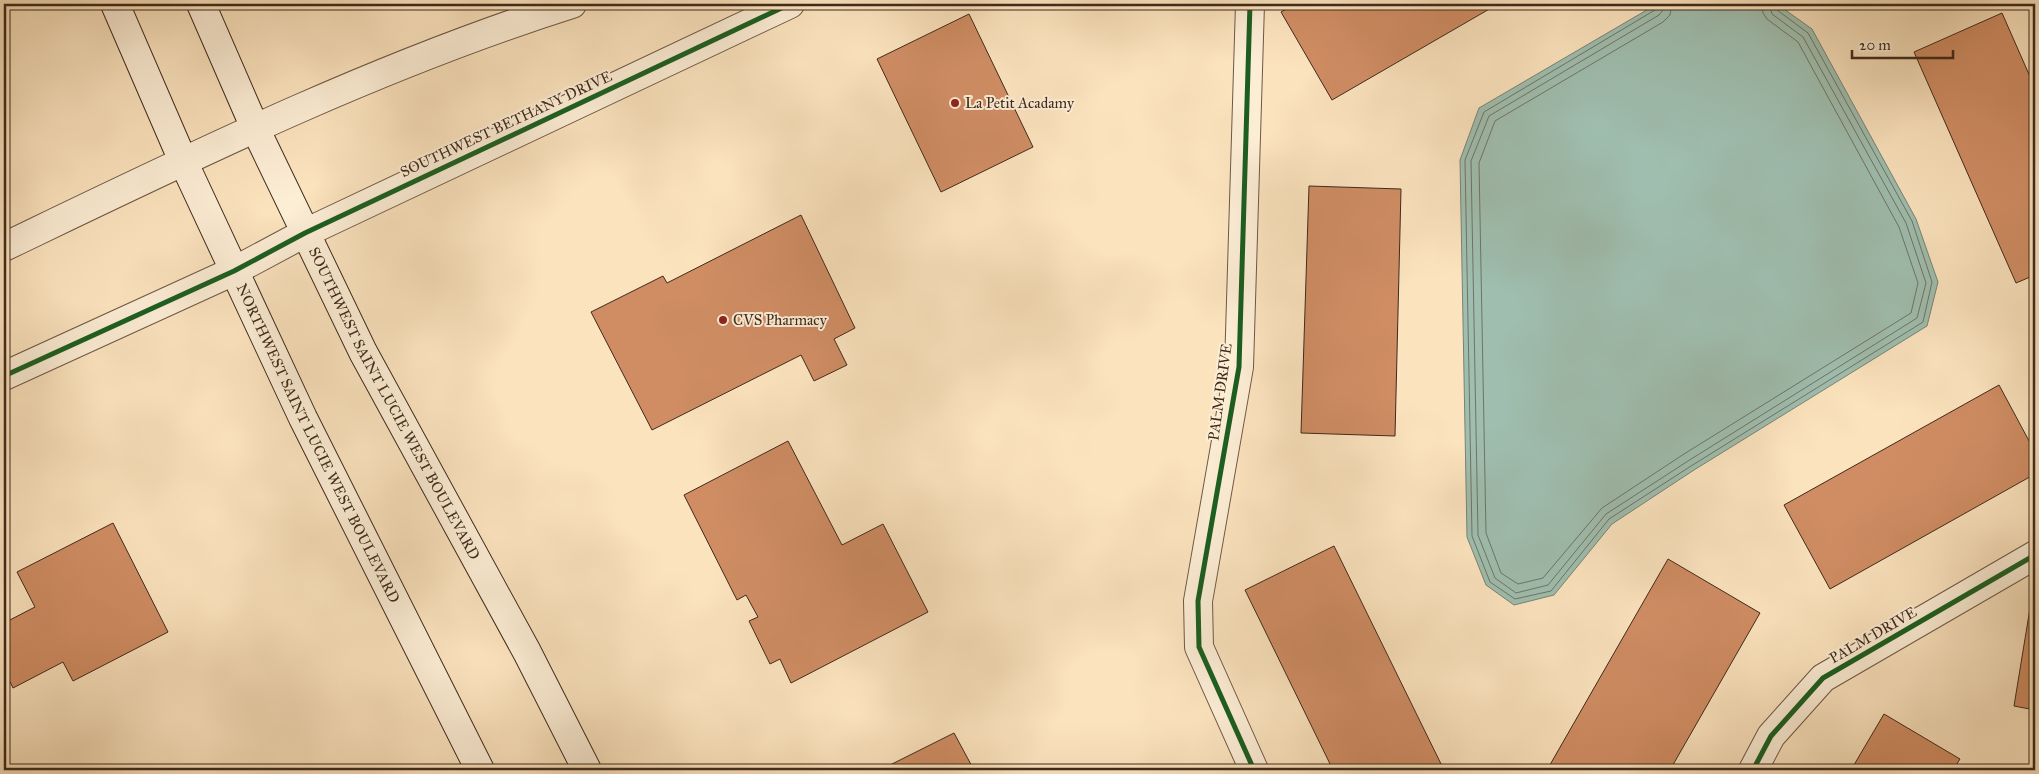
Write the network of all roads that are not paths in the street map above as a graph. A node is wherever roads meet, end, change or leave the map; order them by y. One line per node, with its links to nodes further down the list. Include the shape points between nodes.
1 (115, 4): 7 (street, NORTHWEST SAINT LUCIE WEST BOULEVARD)
2 (200, 4): 6 (street, SOUTHWEST SAINT LUCIE WEST BOULEVARD)
3 (572, 4): 6 (street, via 490,30)
4 (790, 4): 8 (street, SOUTHWEST BETHANY DRIVE)
5 (1250, 4): 15 (street, PALM DRIVE, via 1239,367 1198,601 1199,647)
6 (255, 128): 7 (street); 8 (street, SOUTHWEST SAINT LUCIE WEST BOULEVARD)
7 (183, 161): 9 (street); 10 (street, NORTHWEST SAINT LUCIE WEST BOULEVARD)
8 (305, 233): 10 (street, SOUTHWEST BETHANY DRIVE); 14 (street, SOUTHWEST SAINT LUCIE WEST BOULEVARD, via 363,352 527,652)
9 (4, 247)
10 (234, 270): 11 (street, SOUTHWEST BETHANY DRIVE); 13 (street, NORTHWEST SAINT LUCIE WEST BOULEVARD, via 303,418)
11 (4, 376)
12 (2035, 555): 16 (street, PALM DRIVE, via 1823,678 1771,736)
13 (480, 770)
14 (587, 770)
15 (1254, 770)
16 (1753, 770)

